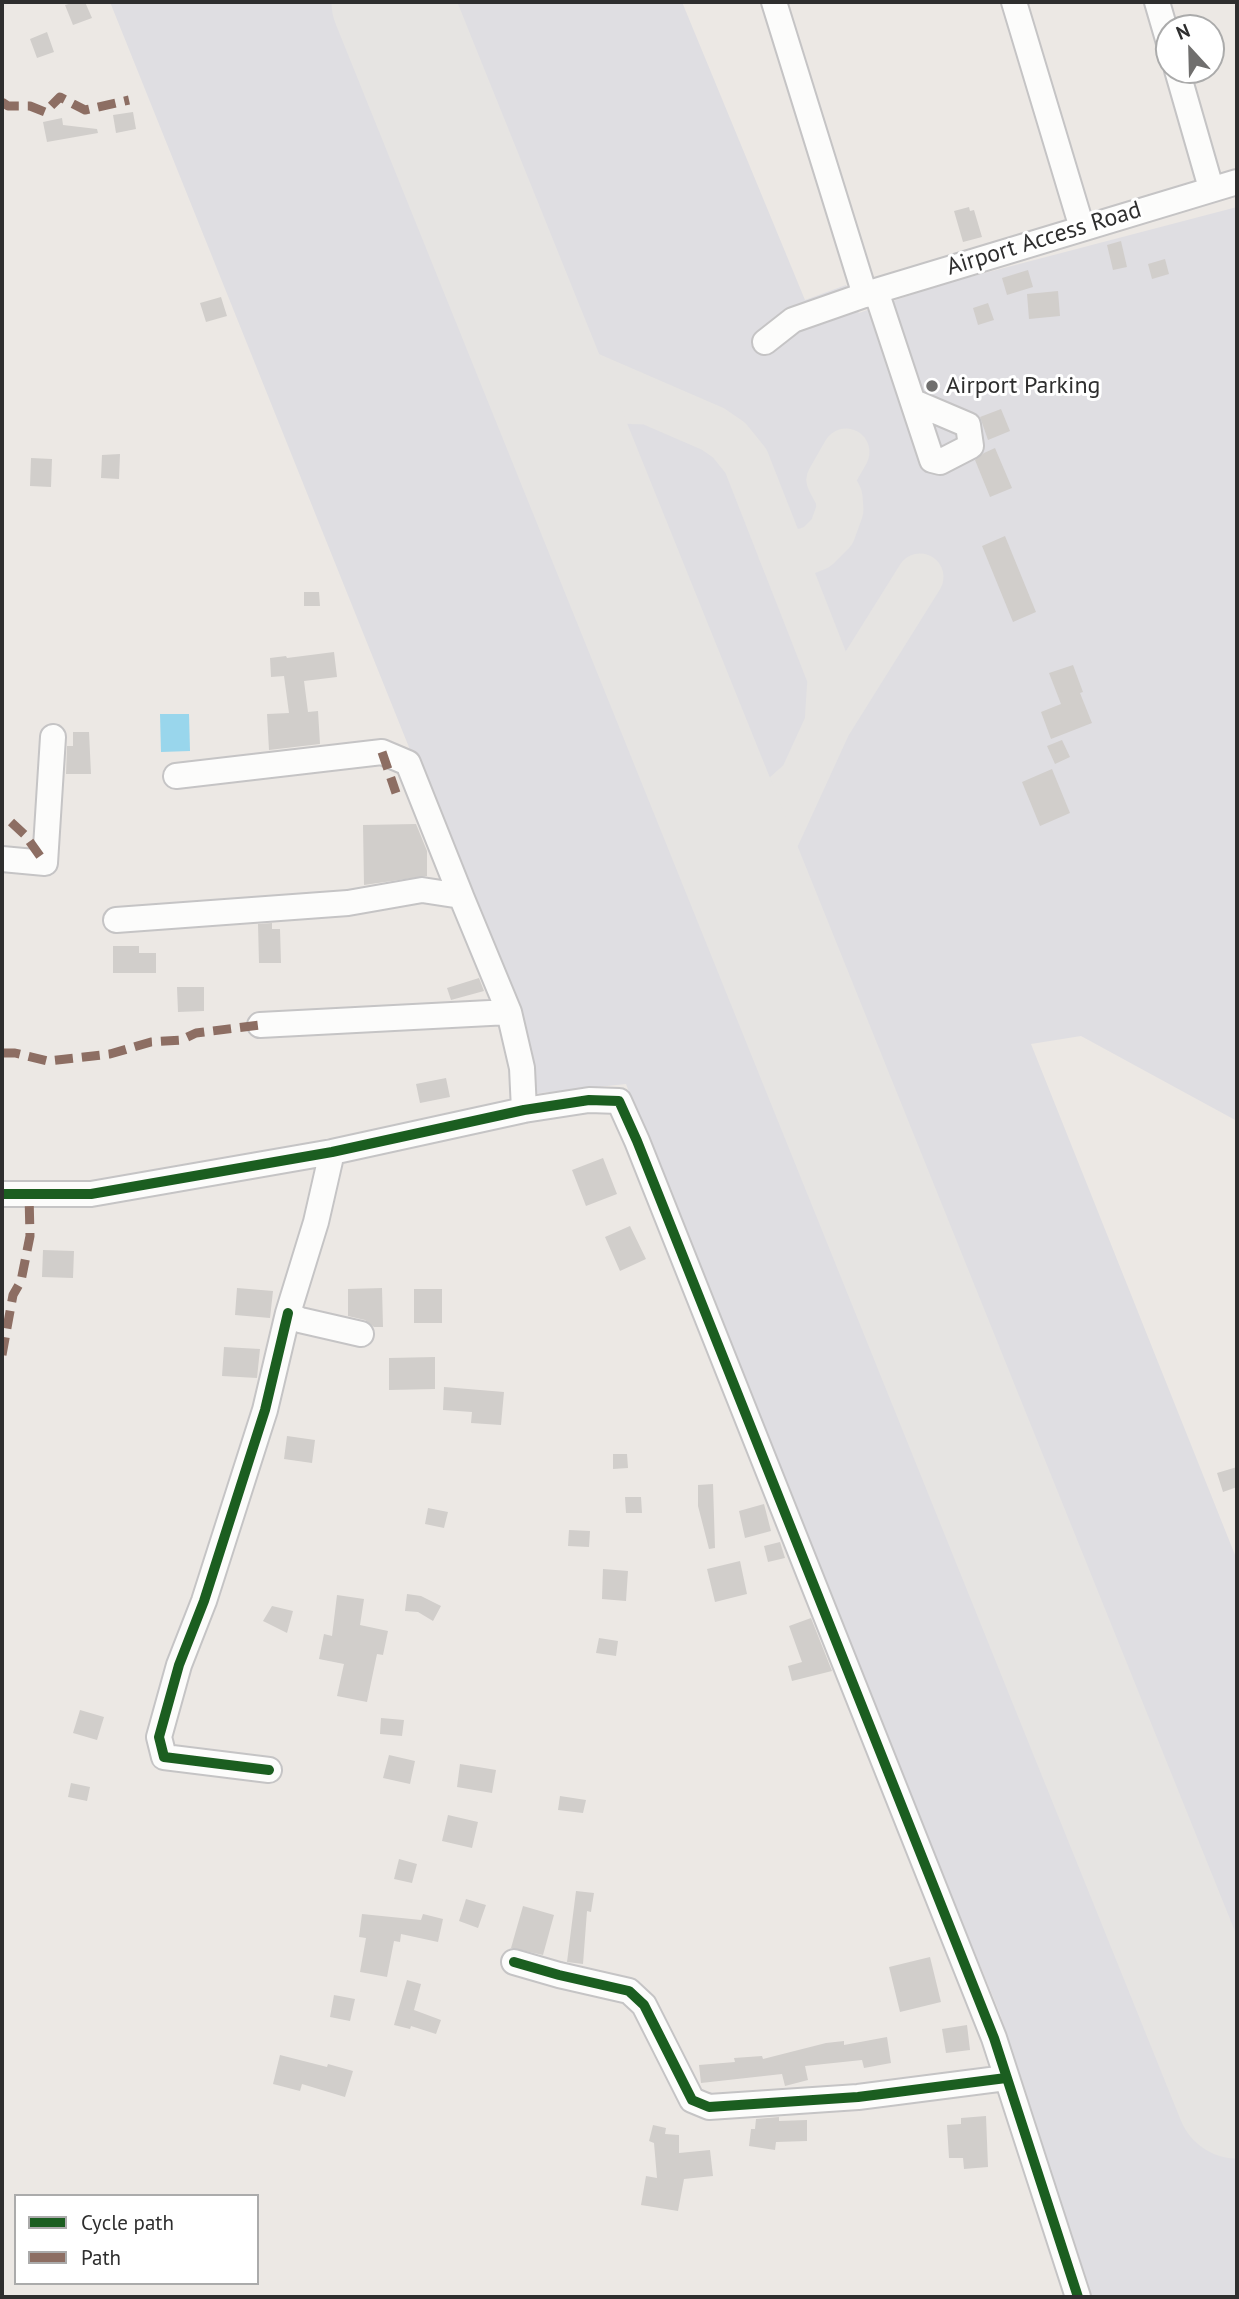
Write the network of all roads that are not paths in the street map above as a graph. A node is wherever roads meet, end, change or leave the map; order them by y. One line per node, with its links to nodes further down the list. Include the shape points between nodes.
1 (774, 2): 7 (street)
2 (1014, 2): 6 (street)
3 (1181, 84): 5 (street)
4 (1237, 182): 5 (street, Airport Access Road)
5 (1211, 188): 6 (street, Airport Access Road)
6 (1082, 228): 7 (street, Airport Access Road)
7 (864, 295): 8 (street, Airport Access Road, via 793,320); 9 (street)
8 (765, 342)
9 (914, 402)
10 (53, 737): 12 (street, via 45,863)
11 (176, 776): 13 (street, via 382,752 408,763)
12 (2, 859)
13 (461, 896): 14 (street, via 422,890 348,903); 15 (street)
14 (116, 920)
15 (509, 1012): 16 (street); 17 (street, via 522,1068)
16 (260, 1025)
17 (524, 1110): 18 (street); 24 (street, via 589,1100 618,1101 638,1141)
18 (332, 1152): 19 (street, via 91,1194); 20 (street)
19 (2, 1194)
20 (288, 1313): 21 (street); 22 (street, via 265,1410 159,1737 164,1757)
21 (360, 1334)
22 (269, 1770)
23 (514, 1962): 24 (street, via 629,1990 645,2005 692,2101 709,2107 858,2097)
24 (1006, 2078): 25 (street)
25 (1078, 2297)

